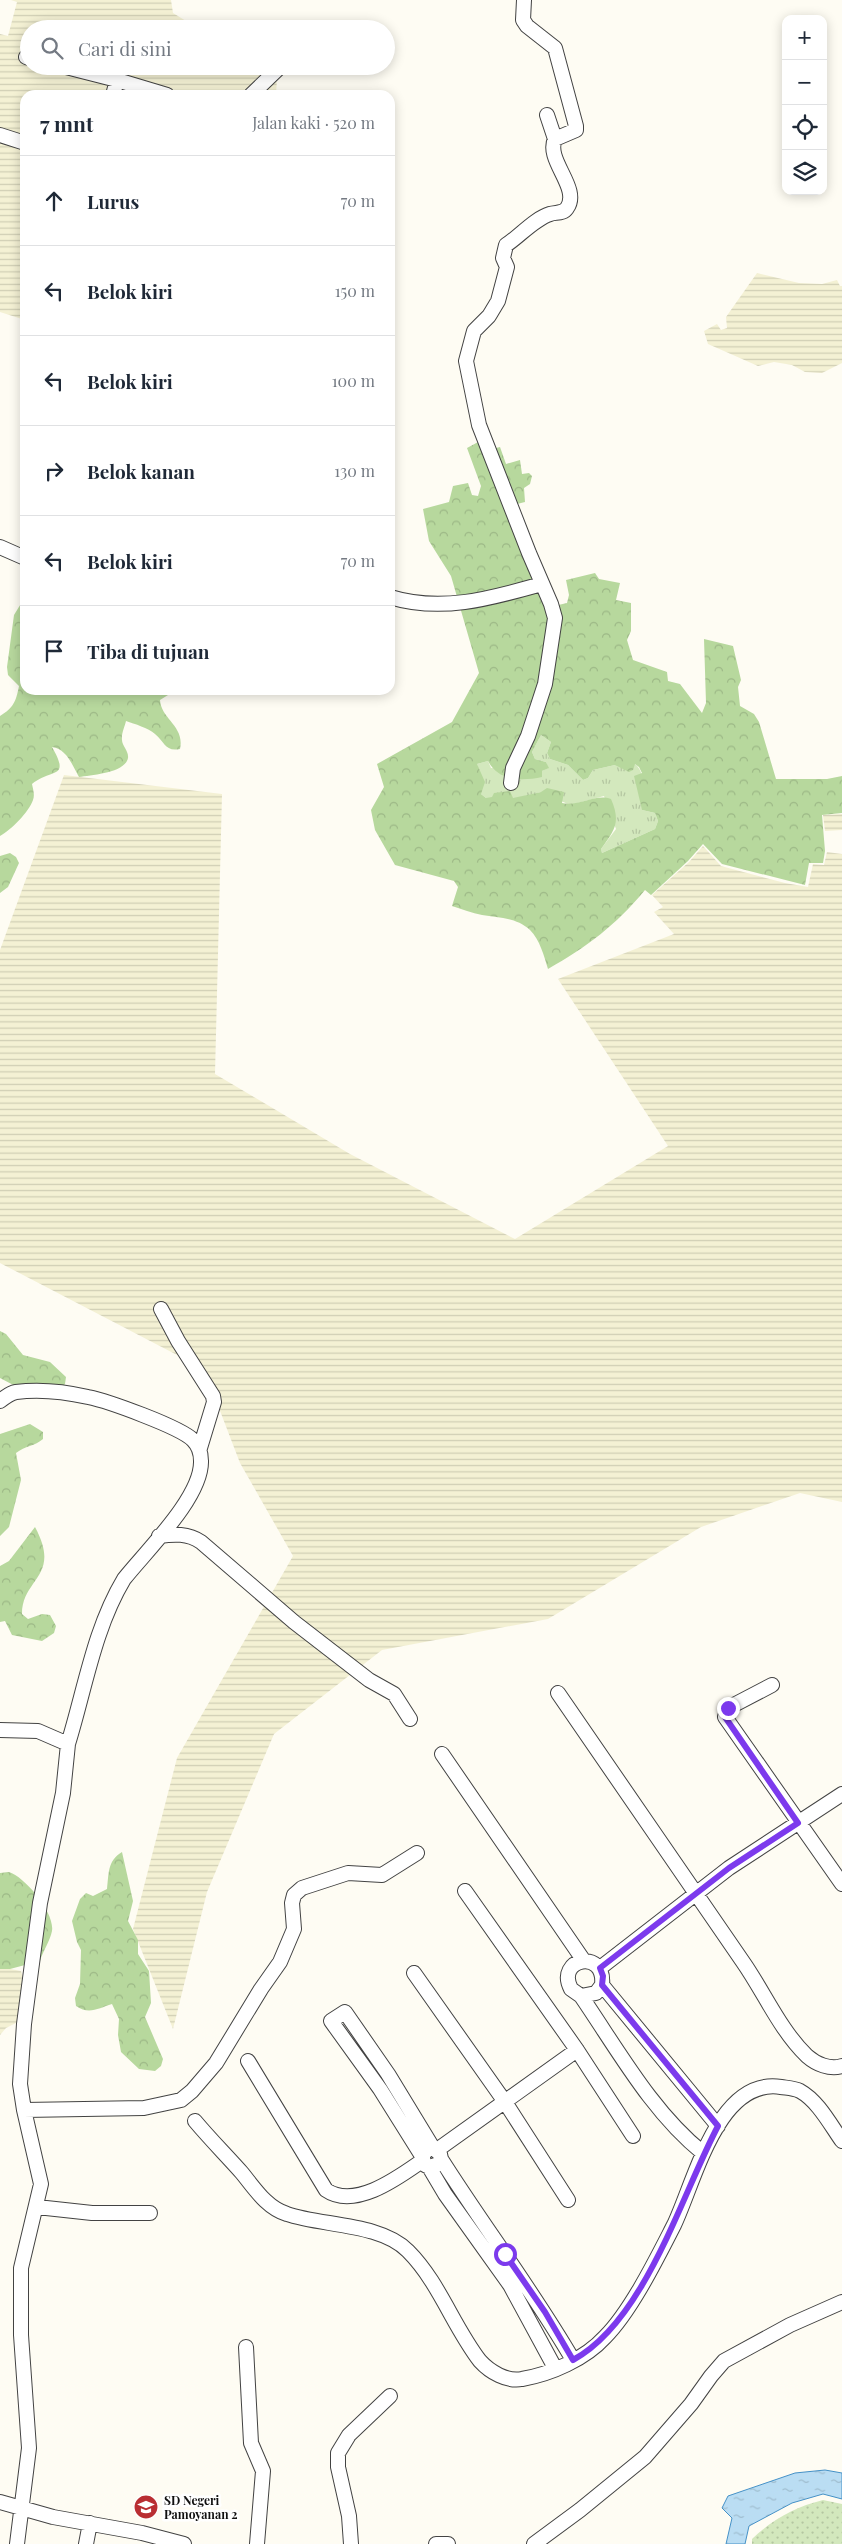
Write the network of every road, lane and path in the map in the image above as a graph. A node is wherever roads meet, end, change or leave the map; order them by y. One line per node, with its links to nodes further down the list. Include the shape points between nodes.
1 (524, 0): 10 (street, via 523,20 555,48 576,126 576,130)
2 (97, 75): 4 (street)
3 (272, 75): 7 (street)
4 (117, 80): 5 (street); 6 (street)
5 (114, 90)
6 (150, 90)
7 (256, 90)
8 (547, 115): 10 (street)
9 (0, 135): 11 (street)
10 (555, 139): 14 (street, via 552,145 555,158 571,199 568,208 550,214 506,245 503,258 507,267 498,301 490,316 474,331 466,361 479,425)
11 (20, 141)
12 (0, 547): 13 (street)
13 (20, 556)
14 (542, 584): 15 (street, via 492,598 444,606); 16 (street, via 555,618 545,684 533,724 513,768)
15 (395, 599)
16 (511, 783)
17 (161, 1308): 19 (street, via 213,1396)
18 (0, 1401): 19 (street, via 16,1392 89,1397 141,1414 192,1439)
19 (200, 1448): 20 (street, via 200,1476 195,1490)
20 (159, 1536): 23 (street, via 193,1536 294,1622 369,1680 394,1694); 25 (street, via 117,1591 92,1653)
21 (772, 1684): 28 (street, via 728,1708 725,1717)
22 (558, 1693): 32 (street)
23 (410, 1719)
24 (0, 1730): 25 (street, via 38,1731)
25 (68, 1744): 46 (street, via 64,1786 40,1903 24,2024 20,2084)
26 (442, 1754): 33 (street)
27 (842, 1794): 28 (street)
28 (798, 1823): 30 (street); 32 (street)
29 (417, 1853): 46 (street, via 382,1875 348,1873 302,1888 294,1895 294,1929 280,1962 216,2063 181,2100 144,2108)
30 (842, 1884)
31 (465, 1891): 38 (street)
32 (695, 1893): 34 (street); 41 (street, via 807,2055 816,2063)
33 (584, 1961): 34 (street, via 593,1962); 37 (street, via 572,1966 568,1977 571,1989)
34 (600, 1968): 36 (street)
35 (414, 1973): 44 (street)
36 (602, 1985): 37 (street, via 596,1993); 48 (street)
37 (581, 1996): 51 (street, via 658,2108 684,2138)
38 (577, 2050): 44 (street); 49 (street)
39 (248, 2062): 52 (street, via 326,2190 333,2195 342,2197 382,2188)
40 (380, 2063): 42 (street); 42 (street, via 345,2012 331,2021); 43 (street)
41 (842, 2066)
42 (368, 2072): 45 (street)
43 (403, 2099): 45 (street); 52 (street)
44 (505, 2102): 52 (street); 53 (street)
45 (390, 2106): 52 (street)
46 (24, 2110): 54 (street, via 41,2184)
47 (194, 2121): 65 (street, via 266,2202 286,2214 381,2235 406,2248 424,2270 481,2361 496,2374 520,2380)
48 (718, 2126): 50 (street, via 733,2104 751,2091 769,2085 801,2092 815,2103); 51 (street)
49 (634, 2136)
50 (842, 2141)
51 (703, 2153): 64 (street, via 674,2224 636,2293 606,2337)
52 (431, 2157): 56 (street); 57 (street)
53 (568, 2200)
54 (37, 2206): 55 (street, via 92,2213); 68 (street, via 21,2268 21,2335 29,2433)
55 (150, 2213)
56 (478, 2216): 57 (street); 58 (street)
57 (467, 2226): 59 (street)
58 (505, 2254): 59 (street); 61 (street)
59 (493, 2262): 62 (street, via 510,2285)
60 (842, 2302): 77 (street, via 790,2325 724,2361 645,2457)
61 (545, 2312): 62 (street); 64 (street)
62 (530, 2323): 65 (street)
63 (246, 2347): 73 (street, via 251,2443 263,2471)
64 (573, 2360): 65 (street)
65 (555, 2368)
66 (390, 2396): 74 (street, via 349,2435 338,2453)
67 (0, 2502): 68 (street)
68 (23, 2508): 69 (street); 70 (street)
69 (90, 2523): 71 (street); 72 (street)
70 (18, 2544)
71 (86, 2544)
72 (184, 2544)
73 (257, 2544)
74 (351, 2544)
75 (436, 2544): 76 (street)
76 (448, 2544)
77 (534, 2544)

